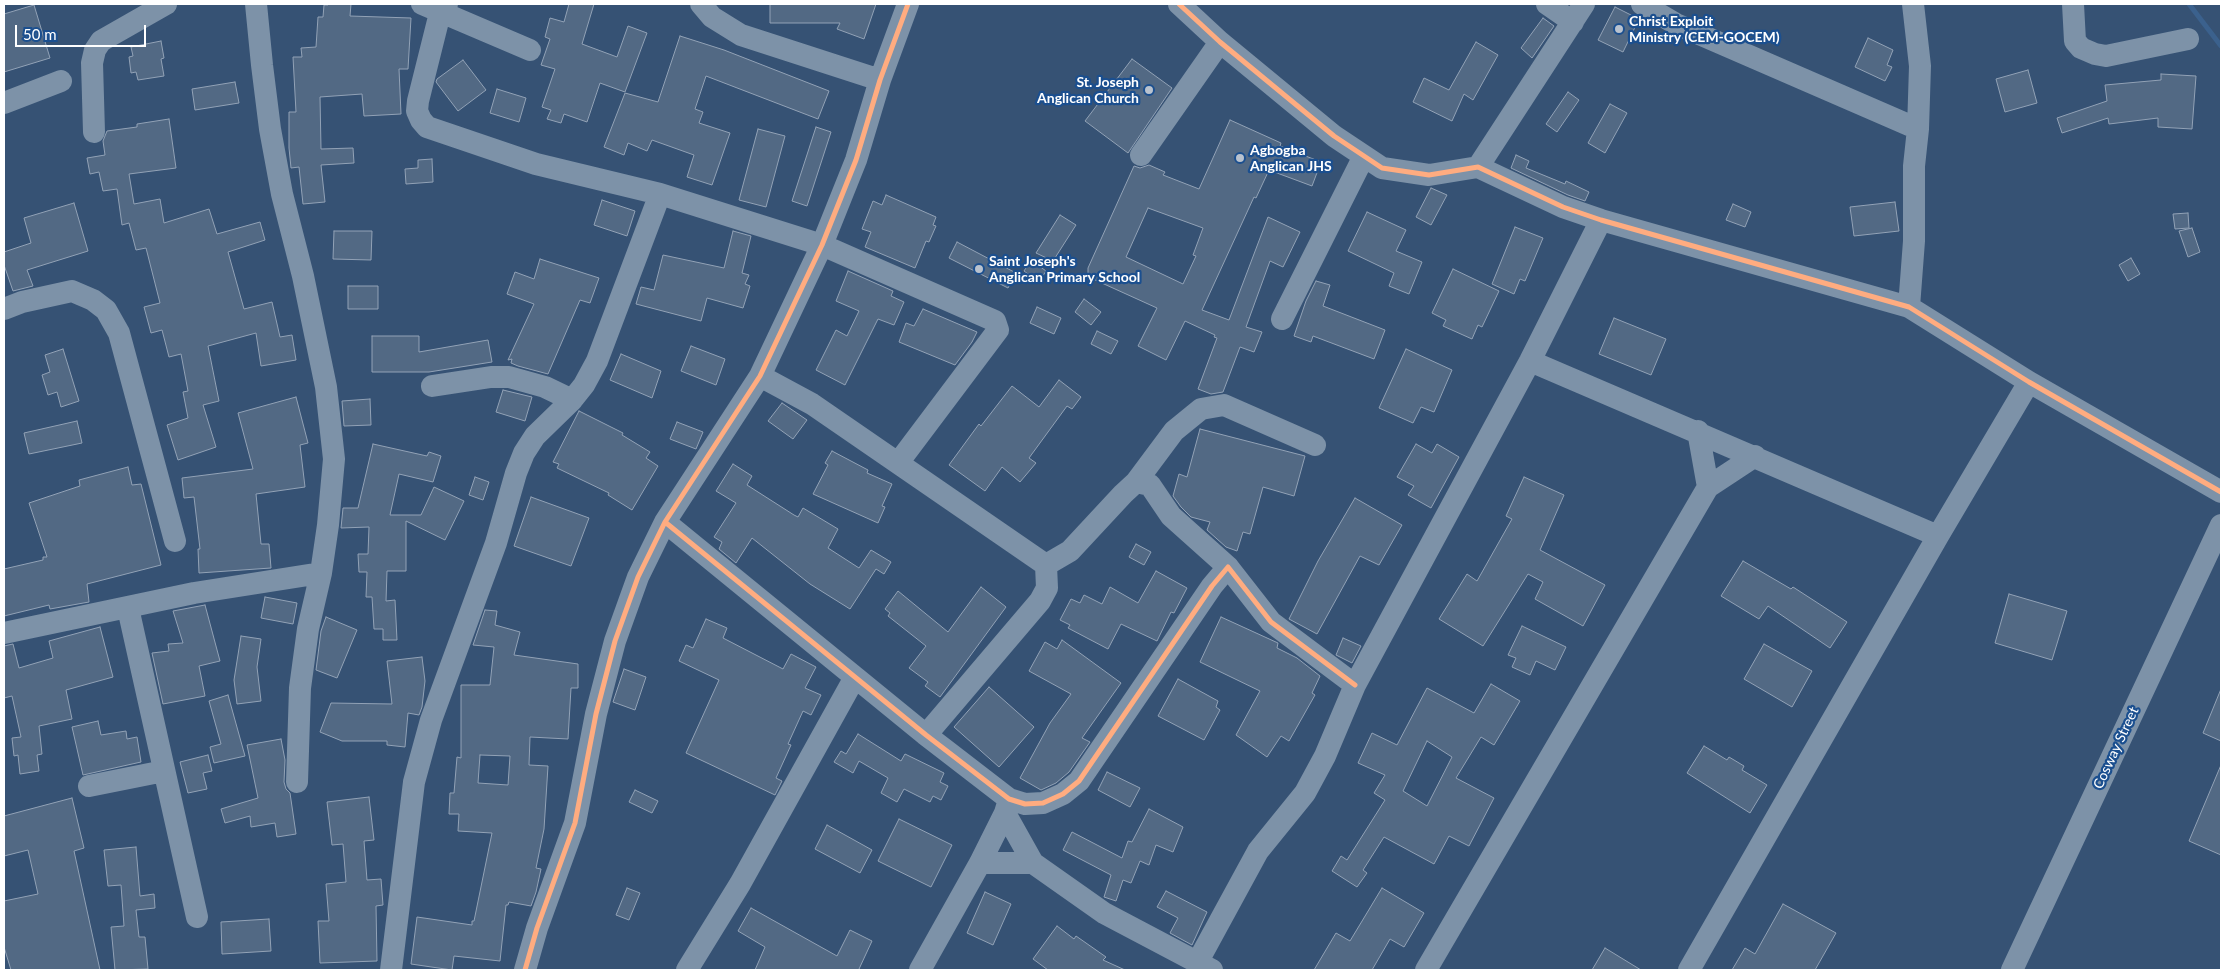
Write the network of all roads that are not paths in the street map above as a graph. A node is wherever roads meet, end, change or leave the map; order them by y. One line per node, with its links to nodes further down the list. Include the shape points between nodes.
1 (166, 4): 19 (street, via 101,41 95,50 92,63)
2 (256, 4): 47 (street, via 282,194 326,387 334,459)
3 (701, 4): 15 (street, via 712,17 741,34)
4 (908, 4): 15 (street)
5 (1179, 4): 13 (street)
6 (1547, 4): 11 (street)
7 (1642, 4): 18 (street, via 1676,24)
8 (1913, 4): 18 (street, via 1920,66)
9 (2073, 4): 12 (street, via 2075,41 2081,48 2095,54 2106,56)
10 (437, 7): 14 (street); 23 (street, via 417,111 427,126 536,164)
11 (1579, 13): 22 (street)
12 (2188, 39)
13 (1220, 42): 20 (street); 21 (street, via 1334,136)
14 (530, 50)
15 (880, 80): 25 (street, via 856,160)
16 (62, 81): 17 (street)
17 (4, 103)
18 (1918, 129): 26 (street)
19 (94, 132)
20 (1141, 156)
21 (1364, 156): 22 (street, via 1382,168 1429,175); 28 (street)
22 (1478, 167): 24 (street, via 1564,208)
23 (660, 194): 25 (street); 33 (street, via 597,361)
24 (1601, 220): 26 (street); 29 (street)
25 (822, 245): 30 (street); 37 (street, via 995,321 998,326)
26 (1909, 307): 31 (street)
27 (4, 309): 44 (street, via 72,291 106,310 119,333)
28 (1282, 319)
29 (1530, 361): 34 (street); 51 (street)
30 (760, 376): 37 (street, via 812,404); 41 (street)
31 (2029, 382): 40 (street); 43 (street)
32 (432, 386): 33 (street, via 510,377 545,387)
33 (572, 400): 61 (street, via 535,436 524,453 496,543 431,720 414,782)
34 (1698, 431): 36 (street); 39 (street)
35 (1315, 445): 38 (street, via 1224,405 1201,409 1174,431)
36 (1755, 456): 39 (street); 43 (street)
37 (898, 463): 45 (street)
38 (1136, 482): 45 (street, via 1070,551); 46 (street, via 1150,485 1171,516)
39 (1708, 487): 65 (street)
40 (2221, 492)
41 (664, 522): 50 (street); 62 (street, via 638,577 615,641 596,714 575,823)
42 (2221, 525): 67 (street, Cosway Street)
43 (1938, 536): 66 (street)
44 (175, 541)
45 (1046, 565): 52 (street, via 1047,588 1040,601)
46 (1228, 567): 51 (street, via 1271,622); 56 (street, via 1078,781 1063,794 1043,803)
47 (321, 573): 48 (street, via 194,593); 54 (street, via 308,629 300,688)
48 (128, 608): 49 (street); 53 (street)
49 (4, 633)
50 (855, 677): 52 (street); 63 (street, via 740,884)
51 (1355, 685): 60 (street, via 1325,756 1305,793 1258,851)
52 (926, 735): 56 (street)
53 (164, 771): 55 (street); 59 (street)
54 (297, 782)
55 (89, 786)
56 (1007, 806): 57 (street); 58 (street)
57 (980, 863): 58 (street); 64 (street)
58 (1032, 863): 60 (street, via 1104,913)
59 (197, 917)
60 (1204, 967)
61 (391, 970)
62 (525, 970)
63 (687, 970)
64 (920, 970)
65 (1426, 970)
66 (1689, 970)
67 (2012, 970)

